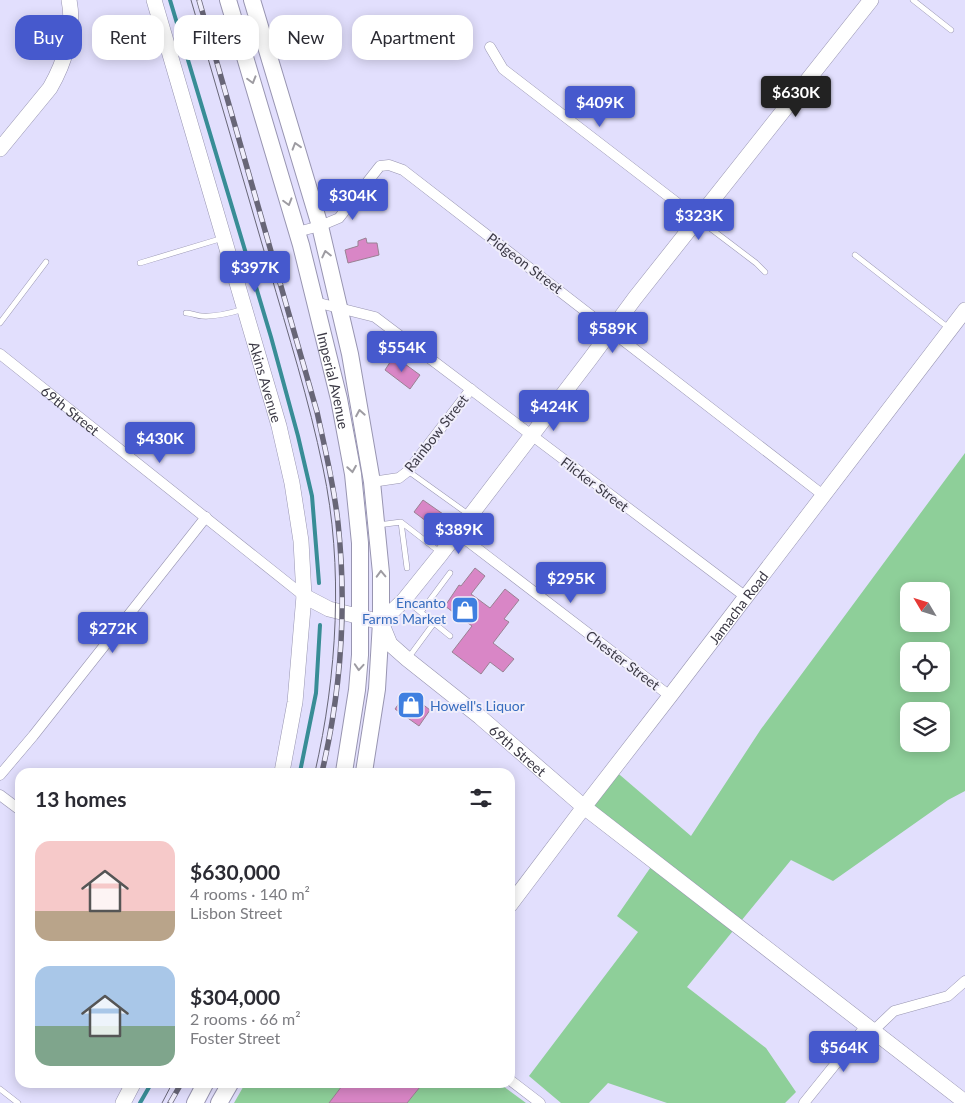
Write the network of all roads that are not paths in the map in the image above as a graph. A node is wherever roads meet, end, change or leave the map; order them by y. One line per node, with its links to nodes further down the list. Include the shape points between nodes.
1 (154, 0): 13 (street, Akins Avenue)
2 (228, 0): 12 (main road, Imperial Avenue, one-way to 12)
3 (252, 0): 11 (main road, Imperial Avenue, one-way to 3)
4 (871, 0): 10 (street)
5 (913, 0): 7 (lane)
6 (72, 1): 9 (street, via 68,41 56,77)
7 (951, 30)
8 (490, 47): 10 (street, via 503,69)
9 (0, 149)
10 (698, 219): 17 (lane); 25 (street)
11 (320, 226): 12 (street); 19 (main road, Imperial Avenue, one-way to 11); 25 (street, Pidgeon Street, via 339,218 380,166 389,164 403,170)
12 (297, 232): 18 (main road, Imperial Avenue)
13 (224, 238): 16 (lane); 20 (street, Akins Avenue)
14 (855, 255): 24 (lane)
15 (46, 262): 23 (lane)
16 (140, 263)
17 (766, 272)
18 (315, 302): 19 (street, Flicker Street); 46 (main road, Imperial Avenue, one-way to 46, via 339,399 353,474 360,543)
19 (338, 308): 26 (street, Flicker Street, via 374,317); 32 (main road, Imperial Avenue, one-way to 19, via 350,354)
20 (244, 309): 22 (lane, via 201,317); 42 (street, Akins Avenue, via 279,426 292,483 301,541)
21 (965, 310): 24 (street, Jamacha Road)
22 (186, 313)
23 (0, 323)
24 (950, 329): 33 (street, Jamacha Road)
25 (612, 330): 30 (street); 33 (street, Pidgeon Street)
26 (401, 337): 27 (lane, via 383,360); 29 (street, Flicker Street)
27 (374, 338)
28 (0, 354): 34 (street, 69th Street)
29 (471, 389): 30 (street, Flicker Street); 31 (street, Rainbow Street)
30 (532, 436): 35 (street); 43 (street, Flicker Street)
31 (408, 471): 32 (street, Rainbow Street, via 399,478); 35 (lane)
32 (372, 482): 37 (main road, Imperial Avenue)
33 (823, 494): 43 (street, Jamacha Road)
34 (206, 516): 42 (street, 69th Street); 55 (street)
35 (470, 516): 38 (street)
36 (401, 522): 37 (lane); 39 (lane); 40 (lane)
37 (377, 525): 47 (main road, Imperial Avenue, one-way to 37)
38 (457, 533): 39 (street); 51 (street, Chester Street)
39 (441, 554): 44 (street)
40 (407, 568)
41 (450, 573): 45 (lane)
42 (304, 596): 46 (street, 69th Street, via 329,609); 52 (street, Akins Avenue, via 296,702)
43 (746, 597): 51 (street, Jamacha Road)
44 (404, 599): 45 (lane); 47 (street)
45 (421, 612): 48 (lane)
46 (360, 618): 47 (street, 69th Street); 53 (main road, Imperial Avenue, one-way to 53, via 358,690)
47 (381, 622): 50 (street, 69th Street, via 390,644); 54 (main road, Imperial Avenue, via 377,689)
48 (434, 623): 49 (lane); 50 (lane)
49 (450, 636)
50 (407, 659): 58 (street, 69th Street)
51 (670, 696): 58 (street, Jamacha Road)
52 (283, 768)
53 (345, 768)
54 (367, 768)
55 (0, 775)
56 (0, 794): 57 (street)
57 (15, 806)
58 (584, 807): 59 (street, Jamacha Road); 61 (street, 69th Street)
59 (515, 898)
60 (965, 981): 61 (street, via 948,996 894,1011)
61 (869, 1029): 67 (street, 69th Street); 73 (street)
62 (515, 1084): 72 (street)
63 (131, 1088): 69 (street)
64 (203, 1088): 70 (main road)
65 (227, 1088): 71 (main road)
66 (0, 1089): 68 (lane)
67 (965, 1102)
68 (18, 1103)
69 (122, 1103)
70 (195, 1103)
71 (219, 1103)
72 (540, 1103)
73 (804, 1103)

